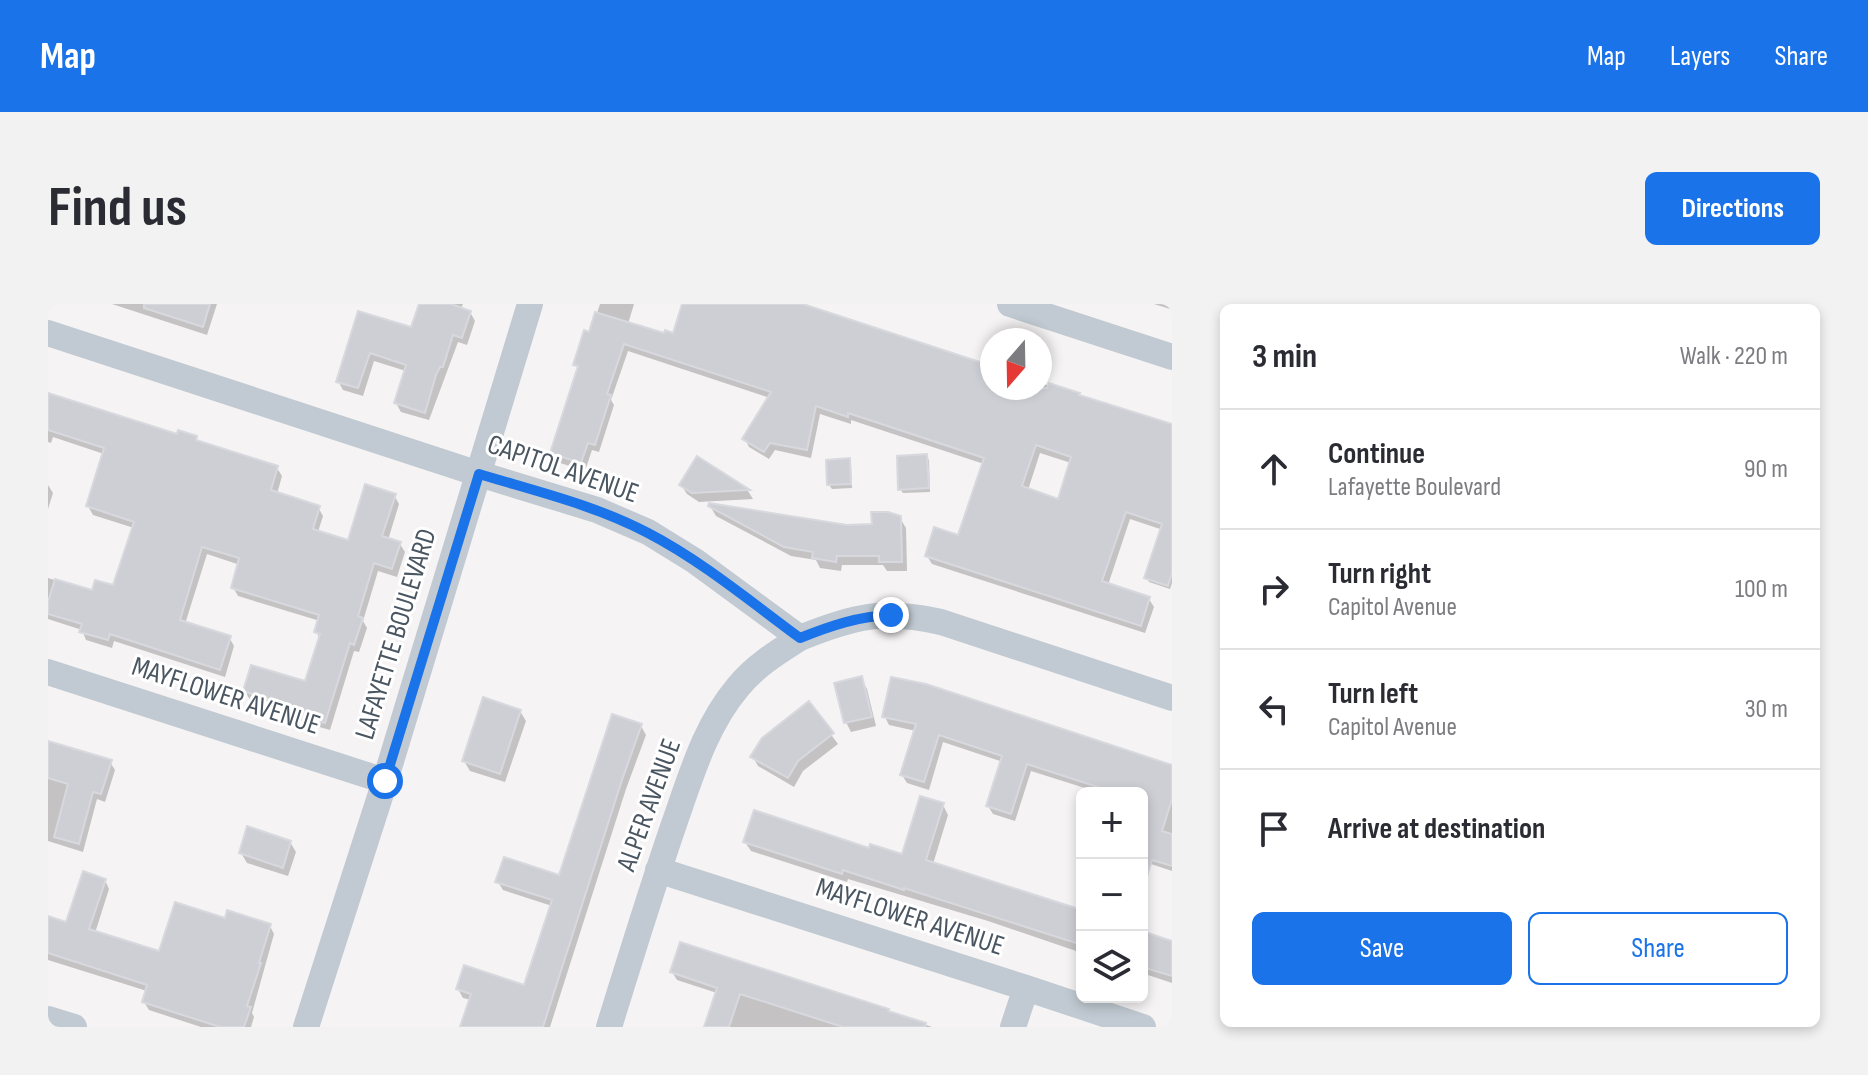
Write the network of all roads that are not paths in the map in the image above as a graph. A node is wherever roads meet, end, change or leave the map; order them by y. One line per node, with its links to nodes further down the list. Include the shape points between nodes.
1 (530, 304): 5 (street, LAFAYETTE BOULEVARD)
2 (1010, 304): 4 (street)
3 (48, 333): 5 (street, CAPITOL AVENUE)
4 (1172, 357)
5 (479, 474): 6 (street, CAPITOL AVENUE, via 597,510 648,532); 9 (street, LAFAYETTE BOULEVARD)
6 (800, 638): 8 (street, via 868,616 920,617); 10 (street, ALPER AVENUE, via 756,668 719,713 700,750)
7 (48, 672): 9 (street, MAYFLOWER AVENUE)
8 (1171, 696)
9 (385, 781): 14 (street, LAFAYETTE BOULEVARD)
10 (658, 870): 11 (street, MAYFLOWER AVENUE); 15 (street, ALPER AVENUE)
11 (1026, 988): 16 (street); 17 (street, MAYFLOWER AVENUE)
12 (48, 1019): 13 (street)
13 (74, 1027)
14 (306, 1027)
15 (609, 1027)
16 (1013, 1027)
17 (1143, 1027)

